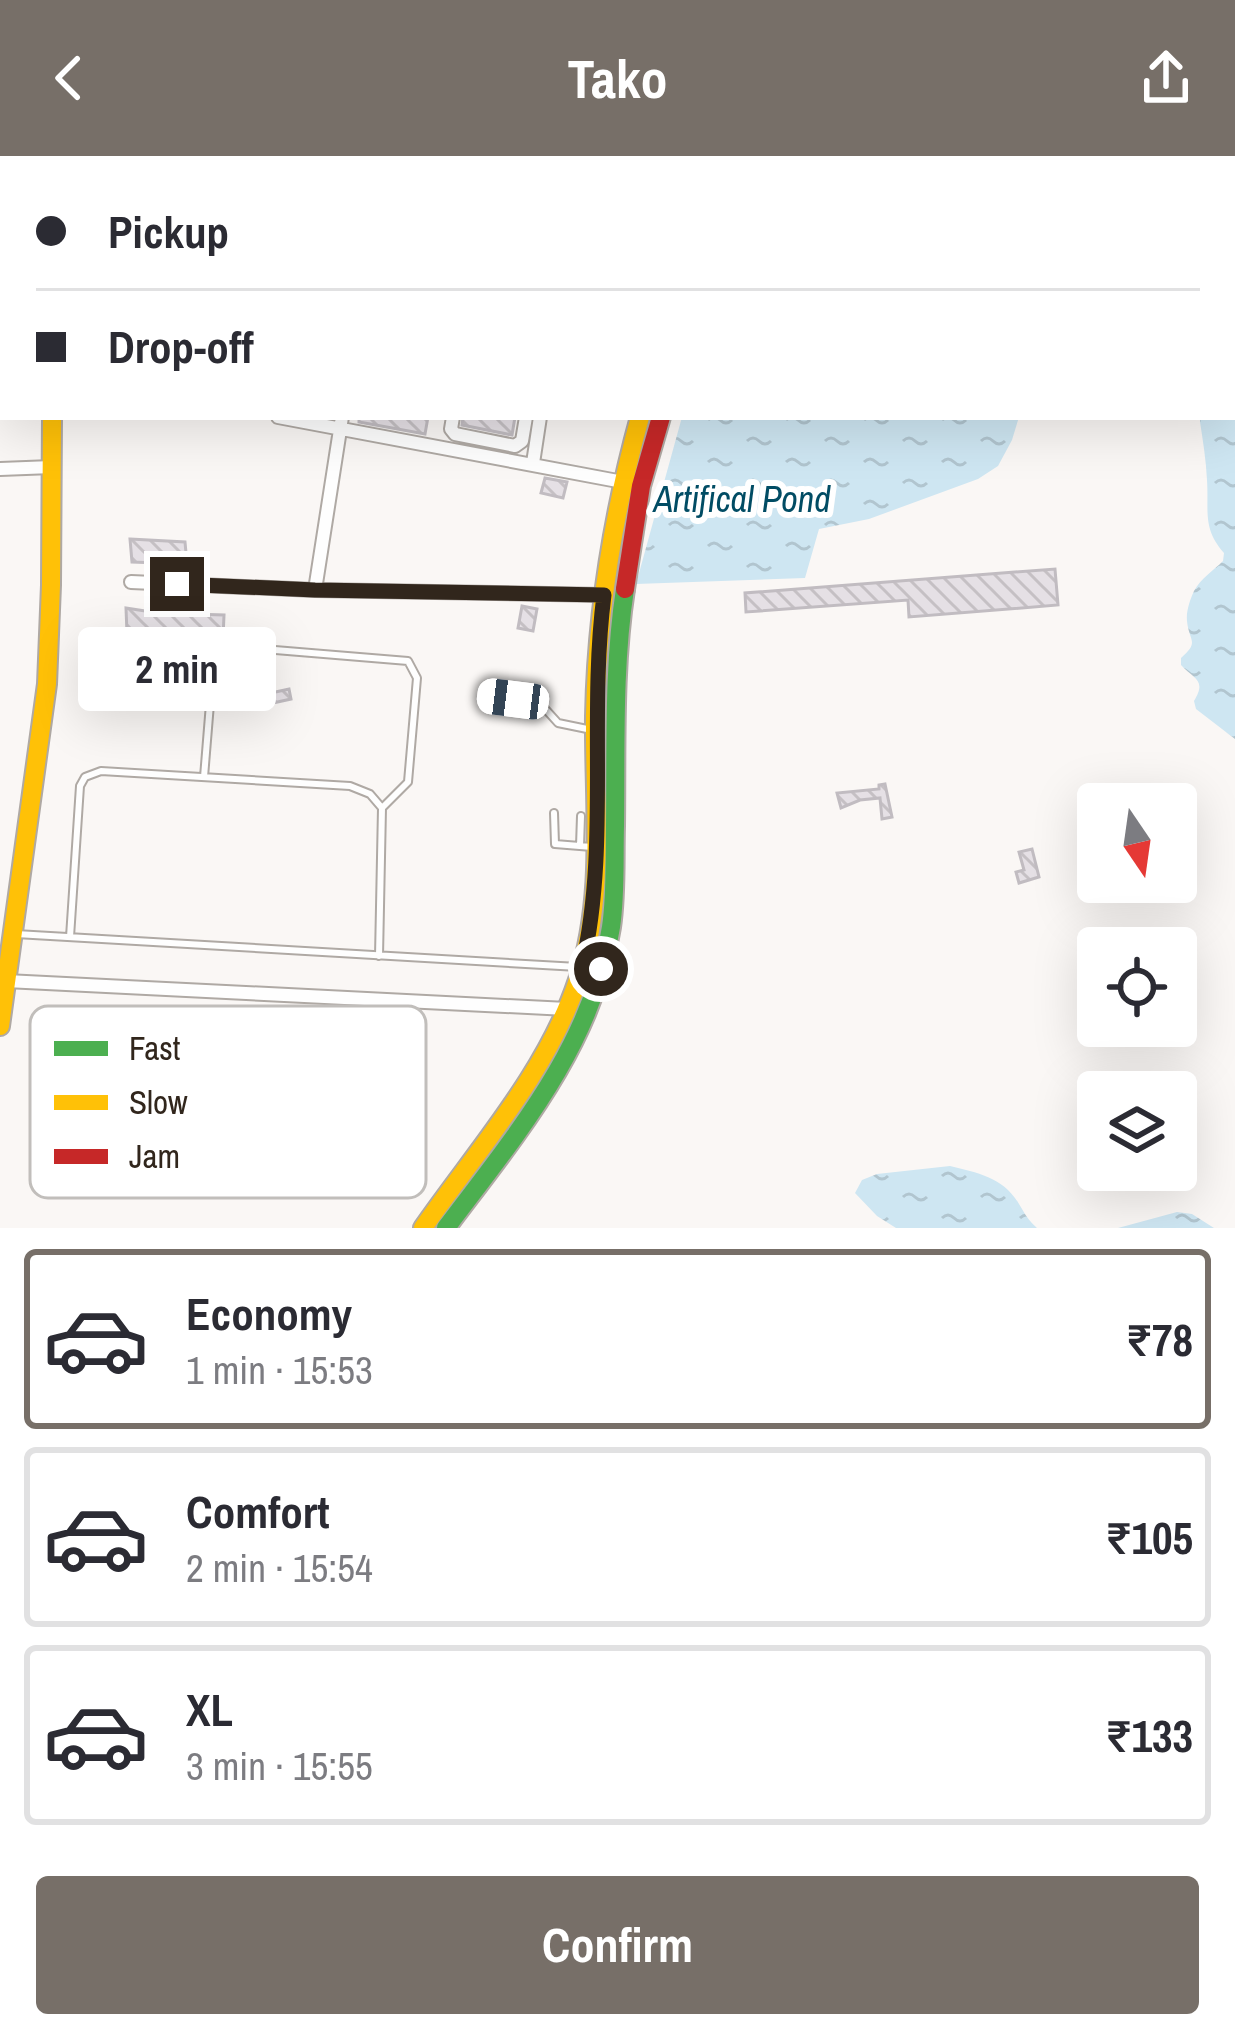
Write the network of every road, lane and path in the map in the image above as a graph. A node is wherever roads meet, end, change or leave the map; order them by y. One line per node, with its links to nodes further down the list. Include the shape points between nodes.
1 (52, 420): 13 (street)
2 (448, 420): 10 (street)
3 (450, 420): 9 (street)
4 (526, 420): 11 (street, via 522,441)
5 (540, 420): 12 (street)
6 (647, 420): 15 (street)
7 (647, 420): 29 (street, via 617,639 611,927)
8 (341, 422): 10 (street); 17 (street)
9 (468, 444): 10 (street); 11 (street)
10 (440, 446)
11 (506, 452): 12 (street)
12 (532, 463): 15 (street)
13 (52, 467): 14 (street); 26 (street, via 46,684)
14 (0, 469)
15 (623, 482): 18 (street)
16 (131, 582): 17 (street)
17 (315, 590): 18 (street)
18 (604, 595): 20 (street)
19 (487, 696): 20 (lane, via 539,702 558,723)
20 (596, 730): 25 (street)
21 (204, 777): 22 (lane, via 350,785); 22 (lane, via 214,655 227,646 408,661 417,678 408,782); 27 (lane, via 86,777)
22 (382, 808): 28 (lane)
23 (554, 813): 25 (lane, via 555,844)
24 (581, 815): 25 (lane)
25 (588, 847): 29 (street)
26 (12, 934): 27 (lane); 30 (street)
27 (70, 937): 28 (lane)
28 (379, 956): 29 (lane)
29 (591, 968): 31 (street); 34 (street, via 572,1048)
30 (6, 981): 31 (street); 32 (street)
31 (567, 1010): 33 (street, via 524,1092)
32 (0, 1026)
33 (423, 1228)
34 (446, 1228)

